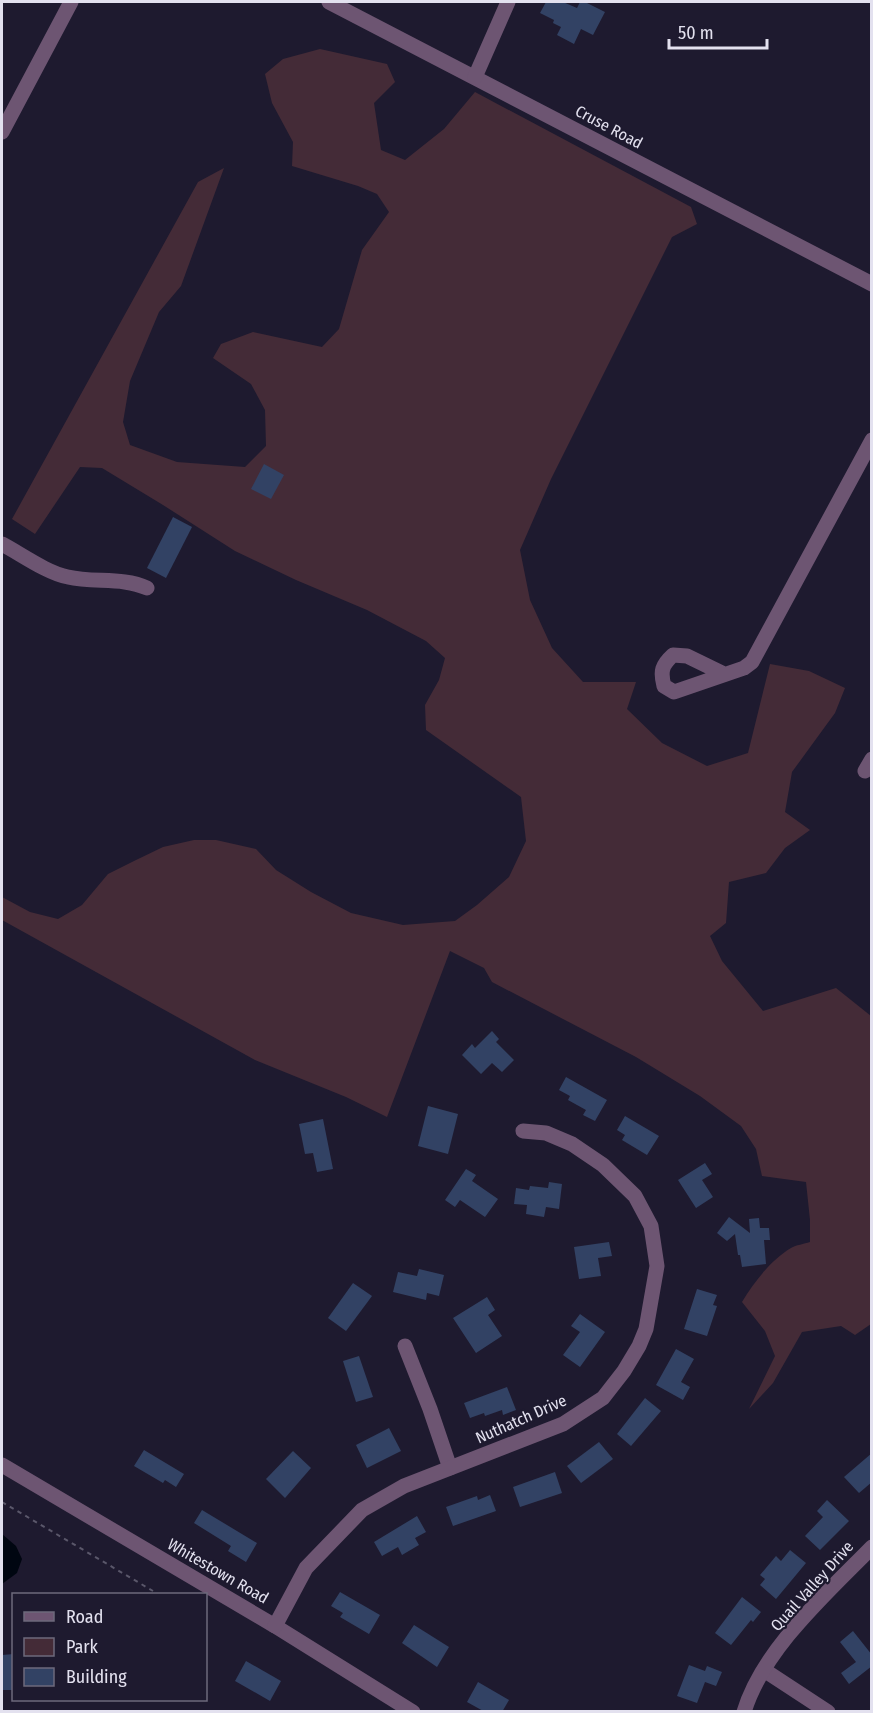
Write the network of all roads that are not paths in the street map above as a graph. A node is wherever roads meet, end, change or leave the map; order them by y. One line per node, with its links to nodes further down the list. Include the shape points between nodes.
1 (71, 2): 5 (street)
2 (329, 2): 4 (street, Cruse Road)
3 (508, 2): 4 (street)
4 (475, 77): 6 (street, Cruse Road)
5 (2, 132)
6 (872, 285)
7 (872, 440): 10 (street, via 759,652 744,669)
8 (2, 544): 9 (street, via 65,577 136,583)
9 (147, 588)
10 (724, 674)
11 (523, 1131): 14 (street, Nuthatch Drive, via 546,1133 572,1144 603,1165 635,1196 651,1226 657,1266 646,1329 624,1371 603,1398 563,1424)
12 (405, 1346): 14 (street)
13 (2, 1466): 16 (street, Whitestown Road)
14 (450, 1468): 16 (street, Nuthatch Drive, via 404,1486 362,1510 306,1568)
15 (872, 1547): 17 (street, Quail Valley Drive, via 794,1628)
16 (274, 1626): 18 (street, Whitestown Road)
17 (764, 1670): 19 (street, Quail Valley Drive); 20 (street)
18 (413, 1712)
19 (744, 1712)
20 (828, 1712)

